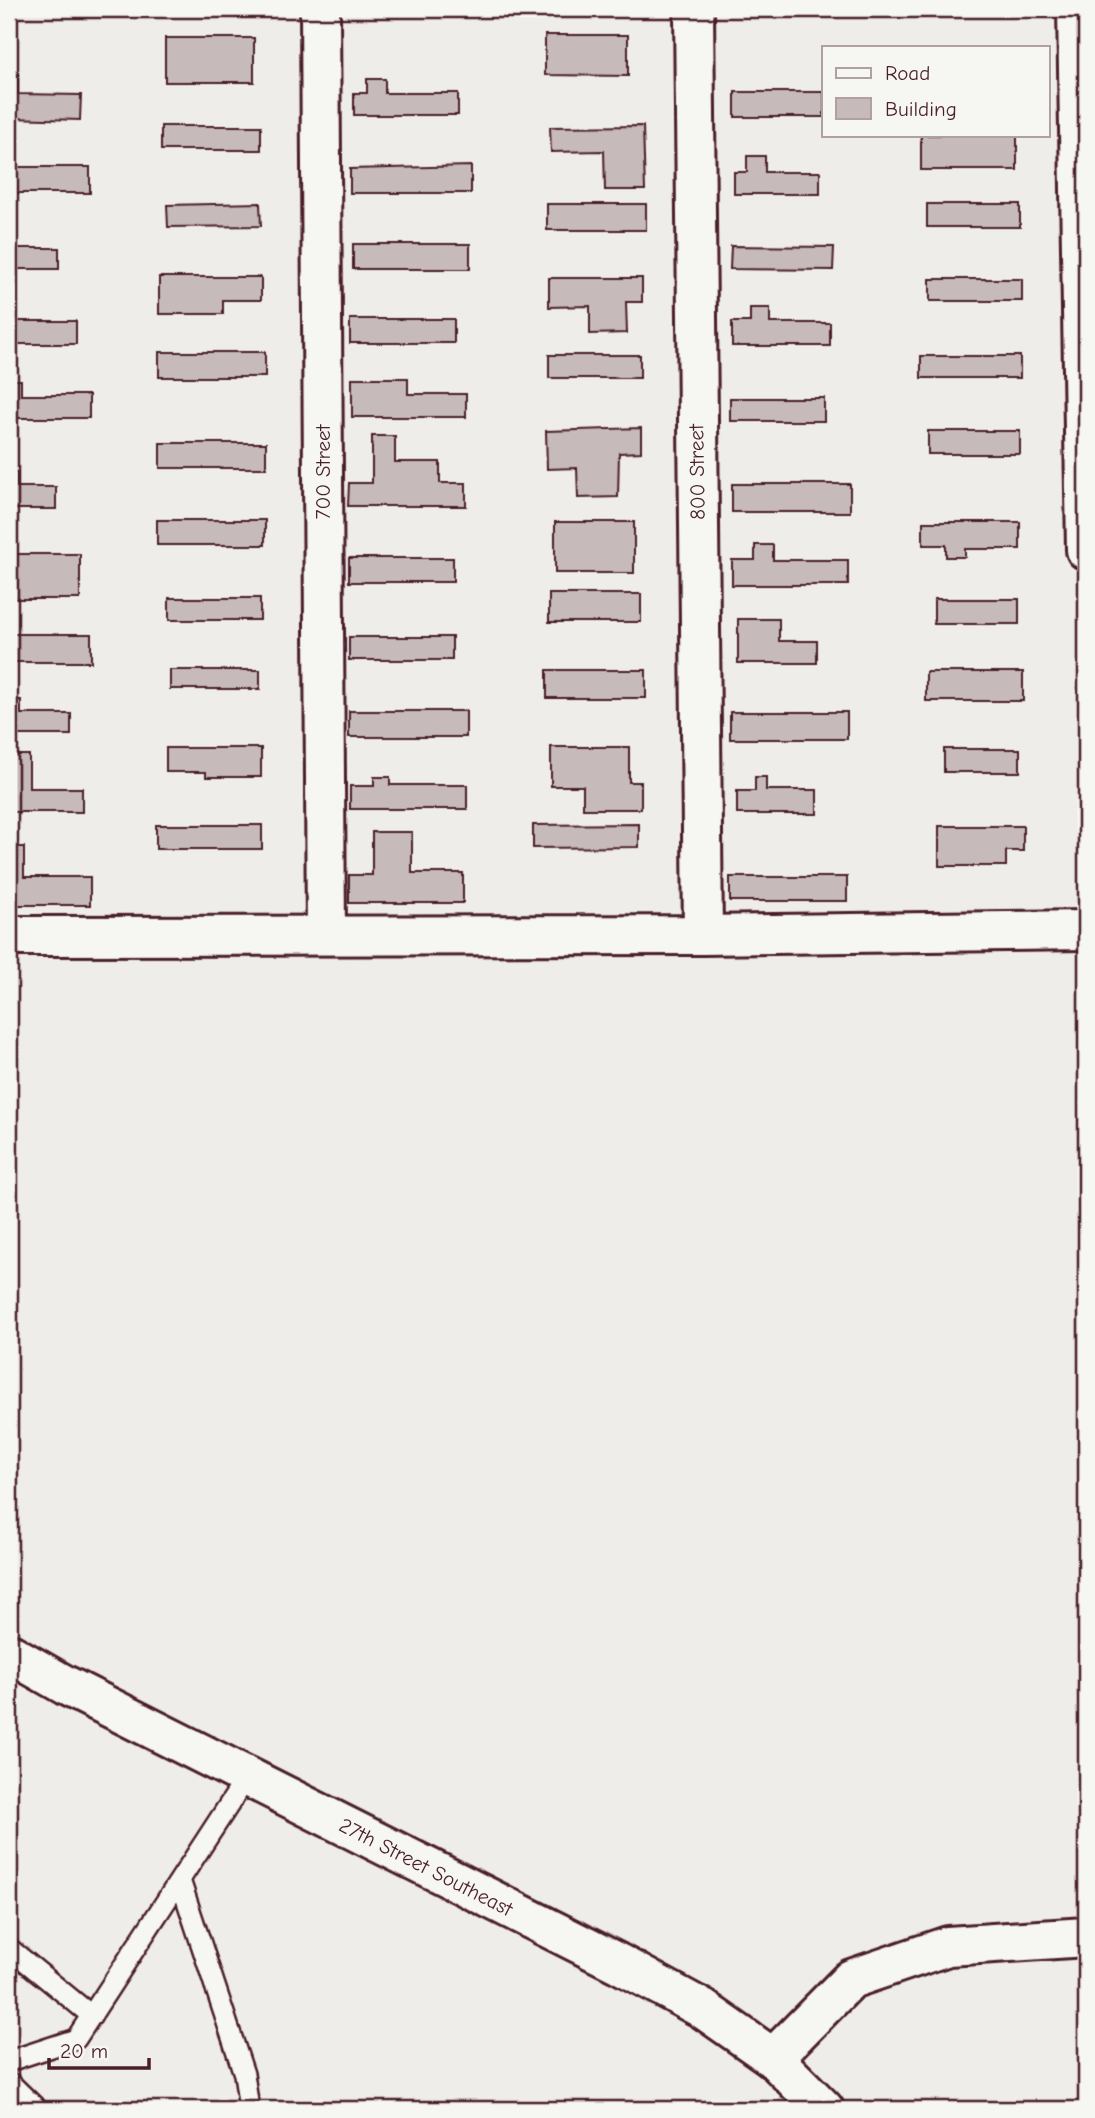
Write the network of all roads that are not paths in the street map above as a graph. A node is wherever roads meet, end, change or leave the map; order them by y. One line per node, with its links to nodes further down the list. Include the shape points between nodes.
1 (320, 9): 7 (street, 700 Street)
2 (694, 9): 6 (street, 800 Street)
3 (1077, 9): 4 (street)
4 (1086, 550)
5 (1086, 930): 6 (street)
6 (703, 934): 7 (street)
7 (326, 935): 8 (street)
8 (9, 936)
9 (9, 1653): 10 (street, 27th Street Southeast)
10 (247, 1776): 11 (lane); 15 (street, 27th Street Southeast, via 703,2008)
11 (180, 1880): 14 (lane); 19 (lane, via 244,2074)
12 (1086, 1937): 15 (street, via 948,1945 851,1979)
13 (9, 1948): 14 (lane)
14 (92, 2016): 16 (lane, via 76,2039)
15 (773, 2058): 20 (street, 27th Street Southeast)
16 (9, 2061)
17 (9, 2082): 18 (lane)
18 (37, 2109)
19 (248, 2109)
20 (824, 2109)

